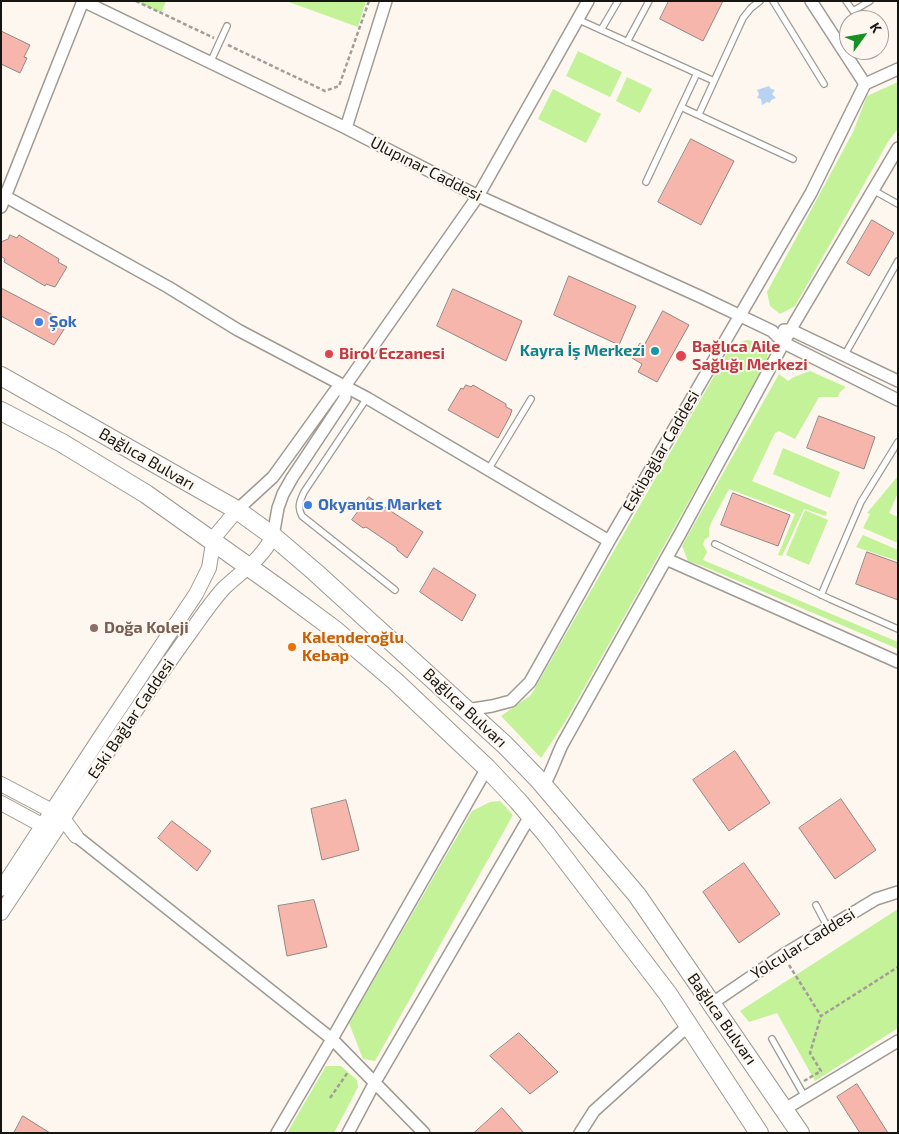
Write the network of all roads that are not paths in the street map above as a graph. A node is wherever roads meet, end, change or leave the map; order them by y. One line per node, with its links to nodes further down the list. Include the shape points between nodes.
1 (83, 1): 15 (street, Ulupınar Caddesi); 29 (street)
2 (386, 1): 23 (street)
3 (588, 1): 11 (street)
4 (618, 1): 13 (lane)
5 (649, 1): 14 (lane)
6 (760, 1): 18 (lane, via 743,18)
7 (773, 1): 19 (lane)
8 (811, 1): 20 (street)
9 (846, 1): 10 (lane, via 853,12)
10 (870, 1)
11 (577, 20): 13 (lane); 28 (street)
12 (227, 26): 15 (lane)
13 (601, 30): 14 (lane)
14 (627, 42): 17 (lane)
15 (210, 63): 23 (street, Ulupınar Caddesi)
16 (898, 69): 20 (street)
17 (698, 73): 18 (lane); 21 (lane)
18 (714, 81): 22 (lane)
19 (824, 84)
20 (865, 84): 32 (street, Eskibağlar Caddesi, via 811,192)
21 (681, 107): 22 (lane); 26 (lane)
22 (699, 114): 25 (lane)
23 (346, 128): 28 (street, Ulupınar Caddesi)
24 (898, 148): 27 (street)
25 (793, 159)
26 (646, 182)
27 (874, 190): 30 (lane); 33 (street)
28 (478, 196): 32 (street, Ulupınar Caddesi); 39 (street)
29 (3, 199): 39 (street)
30 (898, 204)
31 (898, 261): 36 (lane)
32 (739, 315): 34 (street, Ulupınar Caddesi); 48 (street, Eskibağlar Caddesi)
33 (791, 330): 34 (street, Ulupınar Caddesi); 35 (street); 36 (street, Ulupınar Caddesi)
34 (772, 331): 35 (street, Ulupınar Caddesi)
35 (784, 343): 42 (street, Ulupınar Caddesi); 51 (street)
36 (844, 356): 38 (street, Ulupınar Caddesi)
37 (1, 376): 46 (main road, Bağlıca Bulvarı)
38 (898, 381)
39 (345, 386): 40 (street); 46 (street, via 336,391 273,477); 47 (street, via 345,398 283,494)
40 (367, 398): 45 (street); 53 (lane, via 304,492 299,511)
41 (531, 399): 45 (lane)
42 (898, 400)
43 (1, 411): 49 (main road, Bağlıca Bulvarı, via 133,486)
44 (898, 442): 54 (lane, via 861,502)
45 (488, 470): 48 (street)
46 (237, 510): 47 (main road, Bağlıca Bulvarı); 49 (street, via 221,527)
47 (273, 536): 52 (street, Eski Bağlar Caddesi, via 268,547); 57 (main road, Bağlıca Bulvarı)
48 (609, 541): 57 (street, Eskibağlar Caddesi, via 530,682 511,701)
49 (213, 543): 52 (main road, Bağlıca Bulvarı); 62 (street, via 210,568 196,594)
50 (715, 544): 54 (lane)
51 (666, 559): 56 (street); 60 (street, via 562,745)
52 (249, 568): 58 (main road, Bağlıca Bulvarı, via 335,630 395,681); 64 (street, Eski Bağlar Caddesi, via 225,588 172,657)
53 (395, 590)
54 (821, 595): 55 (lane)
55 (898, 630)
56 (898, 662)
57 (466, 710): 60 (main road, Bağlıca Bulvarı)
58 (487, 768): 63 (main road, Bağlıca Bulvarı); 76 (street)
59 (1, 784): 62 (street)
60 (544, 785): 73 (main road, Bağlıca Bulvarı, via 637,895)
61 (1, 803): 65 (street)
62 (52, 811): 64 (street); 65 (street)
63 (530, 816): 74 (main road, Bağlıca Bulvarı, via 620,930); 78 (street)
64 (64, 820): 66 (street, Eski Bağlar Caddesi); 67 (street)
65 (43, 825): 66 (street); 68 (street)
66 (55, 833): 67 (street); 71 (street, Eski Bağlar Caddesi)
67 (76, 836): 76 (street)
68 (1, 889)
69 (898, 892): 72 (street, Yolcular Caddesi, via 876,899)
70 (816, 905): 72 (lane)
71 (1, 913)
72 (828, 928): 73 (street, Yolcular Caddesi)
73 (711, 1004): 80 (main road, Bağlıca Bulvarı)
74 (688, 1026): 84 (street, via 594,1111); 85 (main road, Bağlıca Bulvarı)
75 (772, 1038): 79 (lane)
76 (332, 1039): 78 (street); 81 (street)
77 (898, 1041): 79 (street)
78 (375, 1082): 82 (street); 83 (street)
79 (805, 1097): 80 (street)
80 (785, 1109): 86 (main road, Bağlıca Bulvarı)
81 (276, 1133)
82 (348, 1133)
83 (424, 1133)
84 (580, 1133)
85 (759, 1133)
86 (800, 1133)

